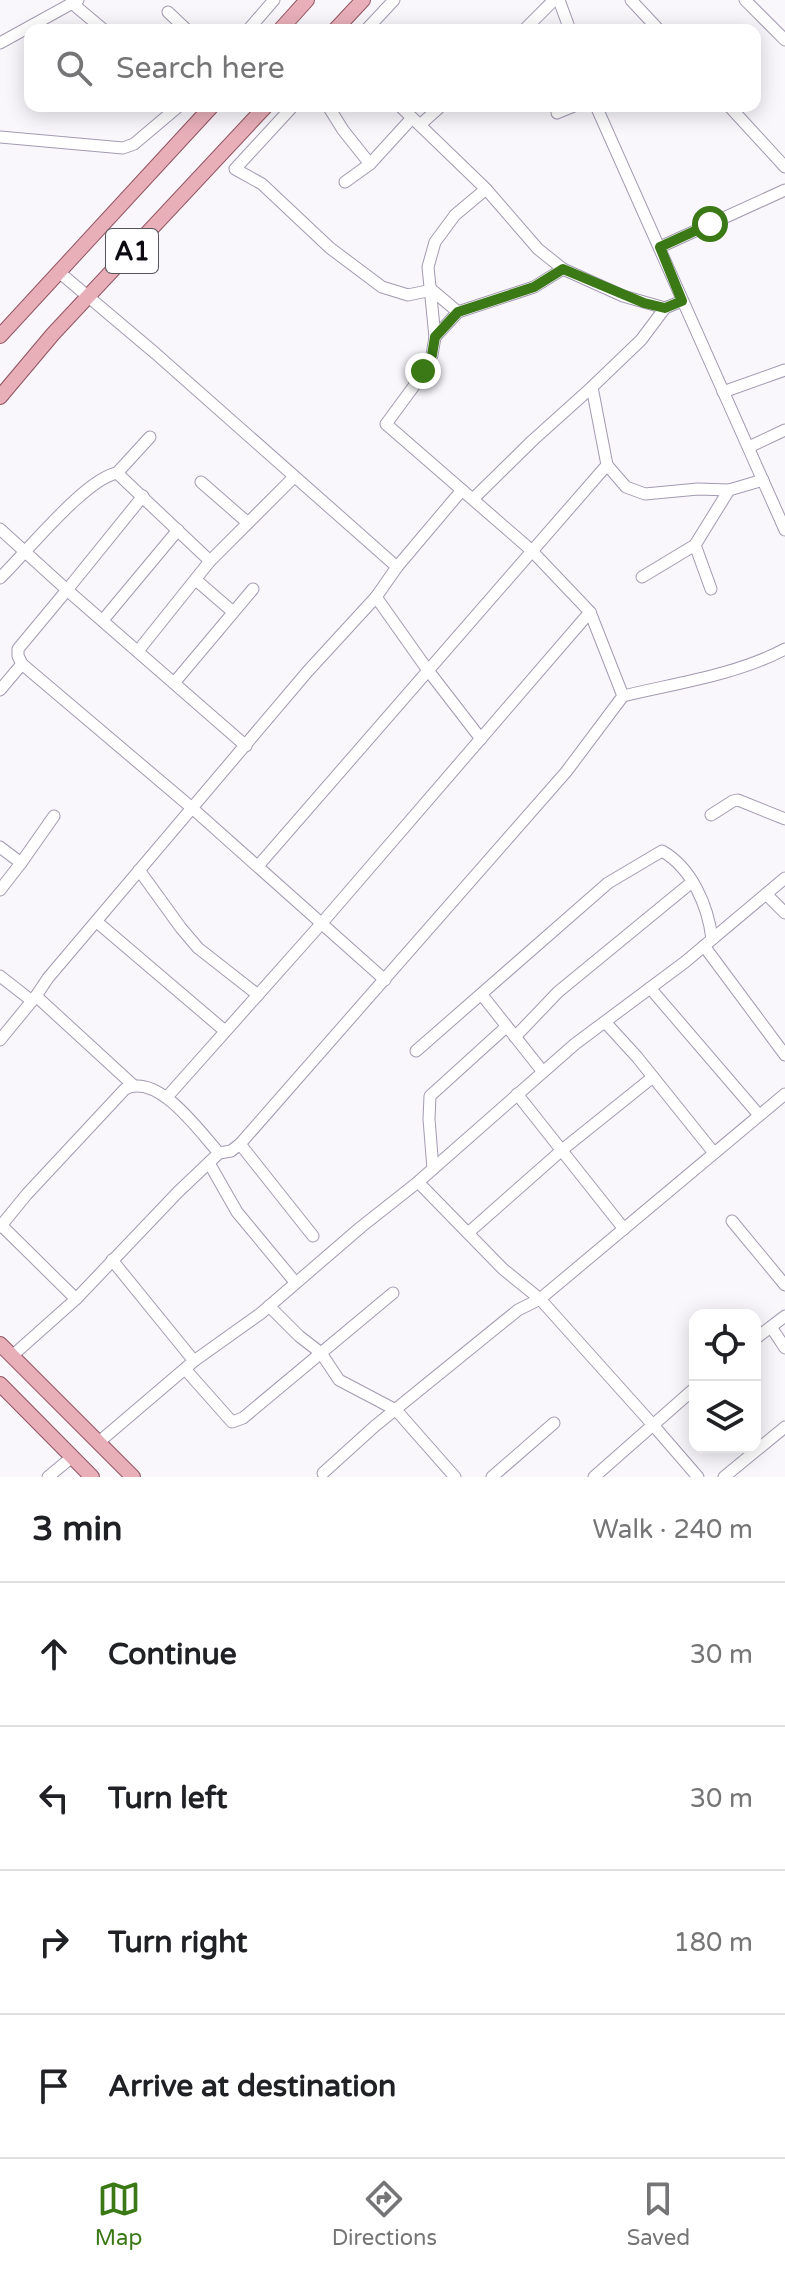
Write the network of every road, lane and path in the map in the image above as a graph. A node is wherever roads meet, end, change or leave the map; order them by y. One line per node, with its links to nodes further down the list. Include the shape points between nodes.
1 (274, 0): 13 (street)
2 (363, 0): 15 (main road)
3 (394, 0): 16 (street)
4 (556, 0): 17 (street); 18 (street)
5 (631, 0): 19 (street)
6 (745, 0): 21 (street)
7 (304, 1): 14 (main road)
8 (76, 2): 10 (street); 11 (street)
9 (168, 12): 12 (street)
10 (35, 24)
11 (98, 24)
12 (181, 24)
13 (253, 24)
14 (285, 24)
15 (341, 24)
16 (372, 24)
17 (530, 24)
18 (567, 24)
19 (653, 24)
20 (24, 30): 22 (street)
21 (785, 40)
22 (0, 43)
23 (172, 112): 33 (street, via 123,148)
24 (200, 112): 41 (main road, A1)
25 (260, 112): 43 (main road, A1)
26 (287, 112): 42 (street, via 235,169 262,184 330,248 382,287 408,295)
27 (332, 112): 34 (street)
28 (406, 112): 32 (street)
29 (432, 112): 32 (street)
30 (599, 112): 39 (street)
31 (735, 112): 35 (street)
32 (416, 122): 34 (street); 37 (street)
33 (0, 137)
34 (370, 164): 36 (street)
35 (785, 167)
36 (345, 182)
37 (486, 189): 40 (street, via 528,239); 42 (street, via 449,221 435,242 428,267)
38 (785, 190): 39 (street)
39 (660, 247): 44 (street)
40 (563, 269): 45 (street); 46 (street, via 534,287)
41 (59, 272): 43 (street); 47 (main road, A1)
42 (432, 290): 46 (street); 48 (street)
43 (89, 297): 52 (main road, A1); 58 (street)
44 (682, 301): 45 (street); 51 (street)
45 (665, 308): 50 (street, via 641,340)
46 (458, 312): 48 (street)
47 (0, 336)
48 (435, 337): 61 (street, via 432,355 386,424)
49 (785, 370): 51 (street)
50 (592, 387): 56 (street); 64 (street)
51 (723, 392): 55 (street)
52 (0, 397)
53 (785, 430): 55 (street)
54 (150, 437): 57 (street)
55 (749, 447): 59 (street)
56 (607, 465): 62 (street, via 626,487 645,494); 71 (street)
57 (117, 473): 63 (street); 72 (street, via 86,490)
58 (294, 477): 66 (street); 74 (street)
59 (763, 480): 62 (street); 65 (street)
60 (201, 482): 66 (street)
61 (462, 490): 64 (street); 74 (street)
62 (729, 490): 70 (street)
63 (143, 496): 68 (street); 80 (street)
64 (473, 499): 71 (street)
65 (780, 504): 69 (street)
66 (248, 523): 73 (street)
67 (0, 529): 72 (street)
68 (178, 530): 73 (street); 84 (street)
69 (785, 530)
70 (695, 545): 75 (street); 79 (street)
71 (531, 550): 83 (street); 88 (street)
72 (26, 552): 76 (street); 80 (street)
73 (210, 561): 77 (street)
74 (397, 567): 81 (street)
75 (642, 577)
76 (0, 578)
77 (196, 580): 82 (street); 86 (street)
78 (253, 589): 82 (street)
79 (711, 589)
80 (67, 590): 84 (street); 87 (street, via 18,649)
81 (376, 597): 88 (street); 93 (street)
82 (233, 612): 89 (street)
83 (590, 612): 91 (street); 92 (street)
84 (103, 620): 86 (street)
85 (785, 649): 91 (street, via 738,668)
86 (138, 651): 89 (street)
87 (22, 664): 90 (street); 94 (street)
88 (427, 669): 92 (street); 100 (street)
89 (174, 683): 93 (street)
90 (0, 690)
91 (623, 696): 111 (street, via 566,772)
92 (481, 739): 108 (street)
93 (246, 746): 94 (street)
94 (192, 808): 100 (street); 101 (street)
95 (711, 815): 97 (street, via 738,800)
96 (54, 816): 99 (street)
97 (785, 819)
98 (0, 847): 99 (street)
99 (21, 863): 104 (street)
100 (258, 866): 108 (street)
101 (139, 870): 107 (street); 113 (street, via 198,948)
102 (785, 878): 105 (street)
103 (692, 882): 109 (street, via 710,922); 114 (street, via 662,851 608,883); 119 (street, via 558,992)
104 (0, 890)
105 (766, 894): 106 (street); 109 (street)
106 (785, 913)
107 (97, 922): 115 (street); 118 (street)
108 (321, 924): 111 (street); 113 (street)
109 (708, 942): 112 (street); 122 (street)
110 (0, 976): 115 (street)
111 (385, 980): 130 (street)
112 (650, 988): 116 (street); 129 (street)
113 (258, 995): 118 (street)
114 (482, 995): 117 (street); 121 (street)
115 (34, 998): 120 (street); 125 (street)
116 (605, 1022): 123 (street); 124 (street)
117 (506, 1027): 119 (street); 135 (street, via 430,1096)
118 (225, 1031): 128 (street)
119 (515, 1037): 123 (street)
120 (0, 1040)
121 (416, 1051)
122 (785, 1055)
123 (543, 1072): 126 (street)
124 (653, 1077): 131 (street); 133 (street)
125 (133, 1085): 128 (street); 138 (street)
126 (517, 1094): 131 (street); 135 (street)
127 (785, 1094): 129 (street)
128 (167, 1097): 132 (street)
129 (759, 1115): 133 (street)
130 (240, 1144): 132 (street); 141 (street)
131 (562, 1150): 139 (street); 140 (street)
132 (219, 1153): 134 (street)
133 (714, 1153): 139 (street)
134 (209, 1163): 142 (street); 143 (street, via 237,1212)
135 (433, 1169): 136 (street)
136 (418, 1182): 140 (street); 143 (street)
137 (732, 1221): 144 (street)
138 (0, 1226): 146 (street)
139 (624, 1229): 147 (street)
140 (468, 1233): 147 (street)
141 (313, 1236)
142 (112, 1260): 146 (street); 156 (street)
143 (295, 1282): 148 (street)
144 (785, 1285)
145 (393, 1293): 154 (street)
146 (76, 1299): 155 (street)
147 (540, 1299): 159 (street, via 518,1310); 161 (street)
148 (269, 1306): 154 (street); 156 (street)
149 (785, 1316): 150 (street)
150 (771, 1327): 151 (street); 153 (street)
151 (761, 1334)
152 (0, 1344): 155 (main road)
153 (785, 1348)
154 (321, 1353): 156 (street, via 232,1422); 159 (street, via 339,1380)
155 (12, 1356): 163 (main road)
156 (190, 1365): 163 (street)
157 (0, 1384): 164 (main road)
158 (689, 1393): 161 (street)
159 (396, 1410): 165 (street); 169 (street)
160 (554, 1423): 170 (street)
161 (653, 1425): 171 (street); 172 (street)
162 (785, 1427): 173 (street)
163 (99, 1442): 168 (main road)
164 (72, 1457): 166 (street); 167 (main road)
165 (323, 1473)
166 (48, 1477)
167 (92, 1477)
168 (133, 1477)
169 (455, 1477)
170 (492, 1477)
171 (594, 1477)
172 (698, 1477)
173 (724, 1477)

